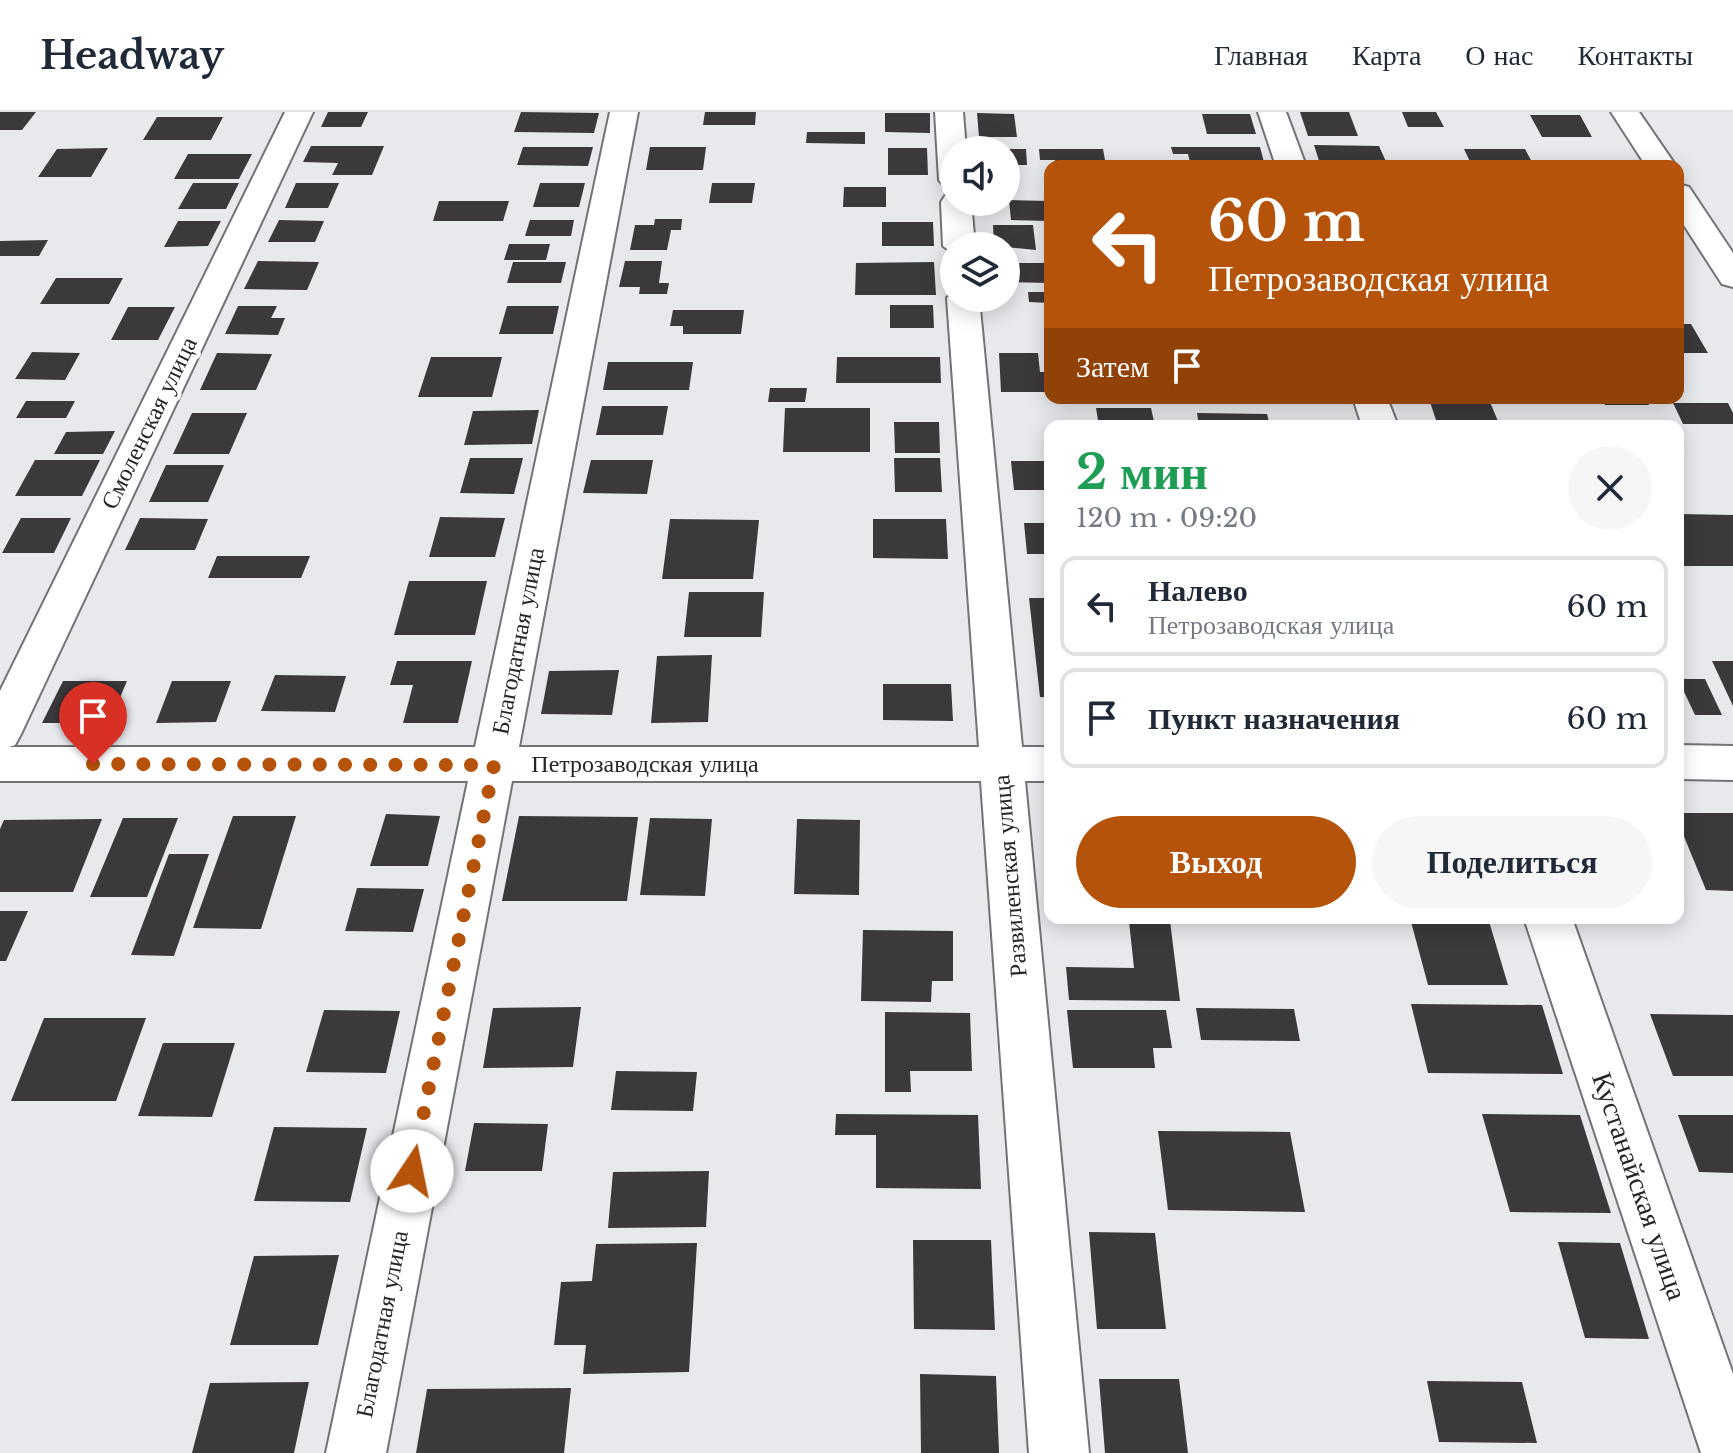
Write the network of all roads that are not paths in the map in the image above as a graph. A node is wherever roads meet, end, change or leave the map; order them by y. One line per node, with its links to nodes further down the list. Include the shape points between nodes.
1 (299, 112): 12 (street, Смоленская улица)
2 (624, 112): 18 (street, Благодатная улица)
3 (949, 112): 6 (street)
4 (1272, 112): 7 (street)
5 (1625, 112): 8 (street)
6 (951, 136)
7 (1289, 160)
8 (1657, 160)
9 (1684, 202): 10 (street)
10 (1733, 277)
11 (964, 312): 16 (street, Развиленская улица)
12 (0, 734)
13 (1684, 762): 14 (street)
14 (1733, 763)
15 (0, 764): 18 (street, Петрозаводская улица)
16 (1001, 764): 17 (street, Петрозаводская улица); 18 (street, Петрозаводская улица); 21 (street, Развиленская улица)
17 (1044, 764)
18 (494, 765): 20 (street, Благодатная улица)
19 (1550, 924): 22 (street, Кустанайская улица)
20 (356, 1453)
21 (1059, 1453)
22 (1731, 1453)

